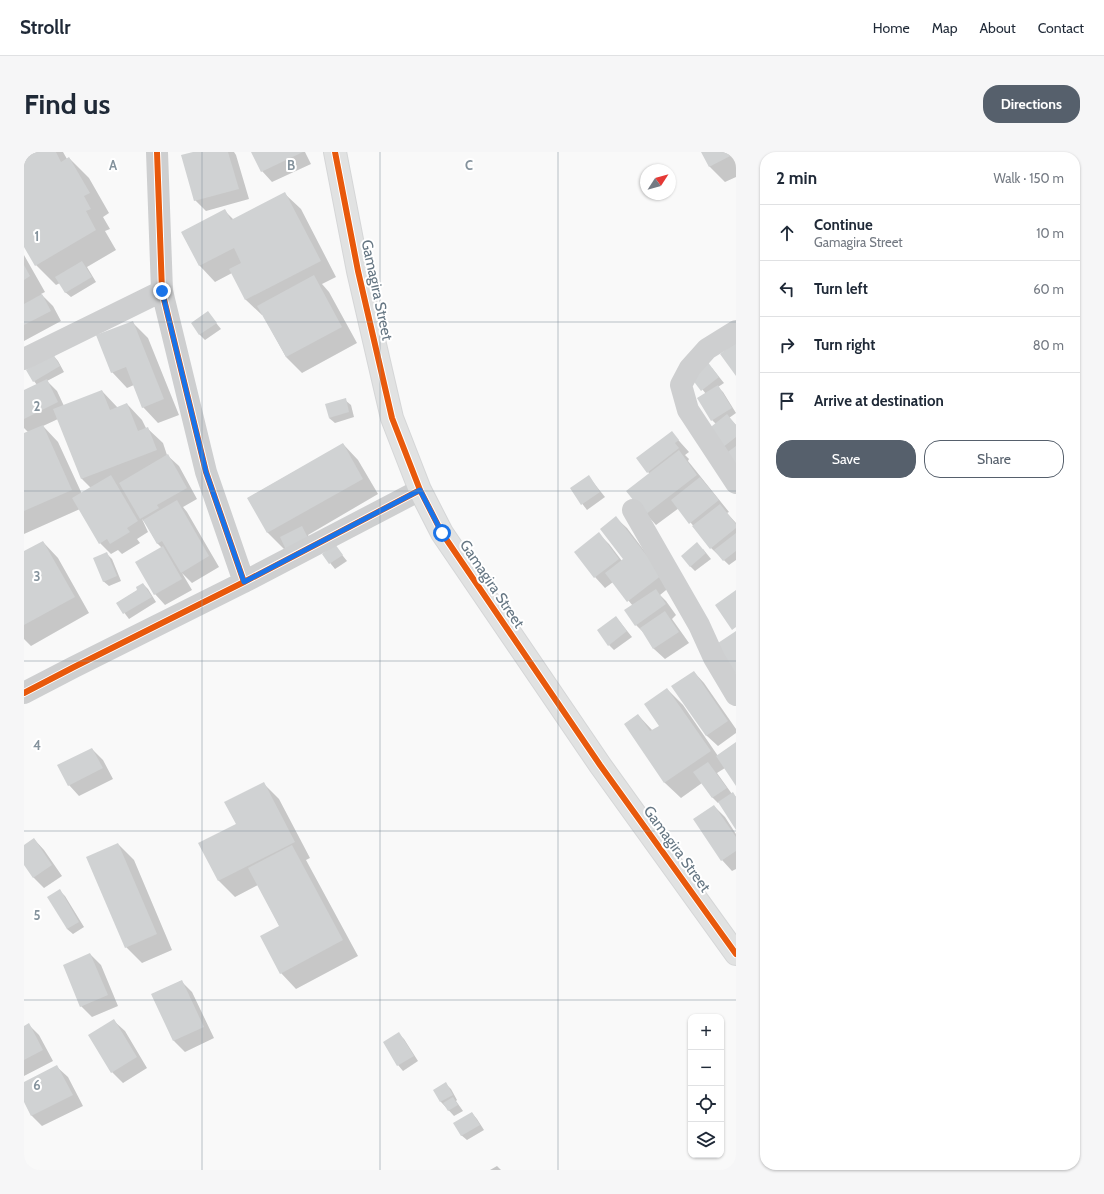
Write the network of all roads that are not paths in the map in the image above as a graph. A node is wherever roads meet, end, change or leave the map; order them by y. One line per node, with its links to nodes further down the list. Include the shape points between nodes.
1 (157, 152): 3 (street)
2 (335, 152): 7 (street, Gamagira Street, via 358,271 392,418)
3 (162, 291): 5 (street); 9 (street, via 206,472)
4 (736, 331): 6 (street, via 707,348 690,368 681,385 688,410)
5 (24, 359)
6 (736, 483)
7 (420, 490): 9 (street); 12 (street, Gamagira Street, via 446,540 600,765)
8 (633, 510): 11 (street)
9 (244, 582): 10 (street)
10 (24, 693)
11 (736, 695)
12 (736, 954)

